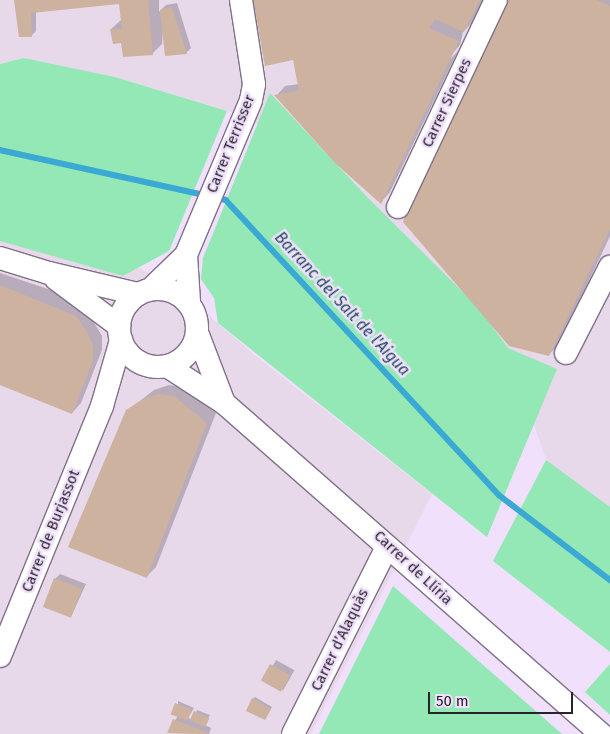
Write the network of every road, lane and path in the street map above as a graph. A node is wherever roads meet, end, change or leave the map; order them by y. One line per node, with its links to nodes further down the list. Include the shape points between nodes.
1 (241, 0): 4 (street, Carrer Terrisser, via 254,84 251,100)
2 (496, 0): 3 (street, Carrer Sierpes)
3 (398, 207)
4 (186, 255): 8 (street, Carrer Terrisser); 9 (street, Carrer Terrisser)
5 (0, 258): 7 (street)
6 (610, 267): 12 (street)
7 (49, 274): 8 (street); 10 (street)
8 (144, 291): 9 (street, via 172,290); 10 (street, via 124,308)
9 (189, 302): 11 (street, via 197,317)
10 (120, 333): 13 (street, via 128,353); 16 (street, Carrer de Burjassot)
11 (198, 335): 14 (street, via 187,355); 15 (street, Carrer de Llíria)
12 (566, 353)
13 (140, 363): 14 (street); 16 (street, Carrer de Burjassot)
14 (167, 366): 15 (street, Carrer de Llíria)
15 (224, 403): 17 (street, Carrer de Llíria, via 368,526)
16 (102, 406): 18 (street, Carrer de Burjassot)
17 (387, 547): 19 (street, Carrer d’Alaquàs); 20 (street, Carrer de Llíria)
18 (0, 656)
19 (294, 734)
20 (601, 734)

